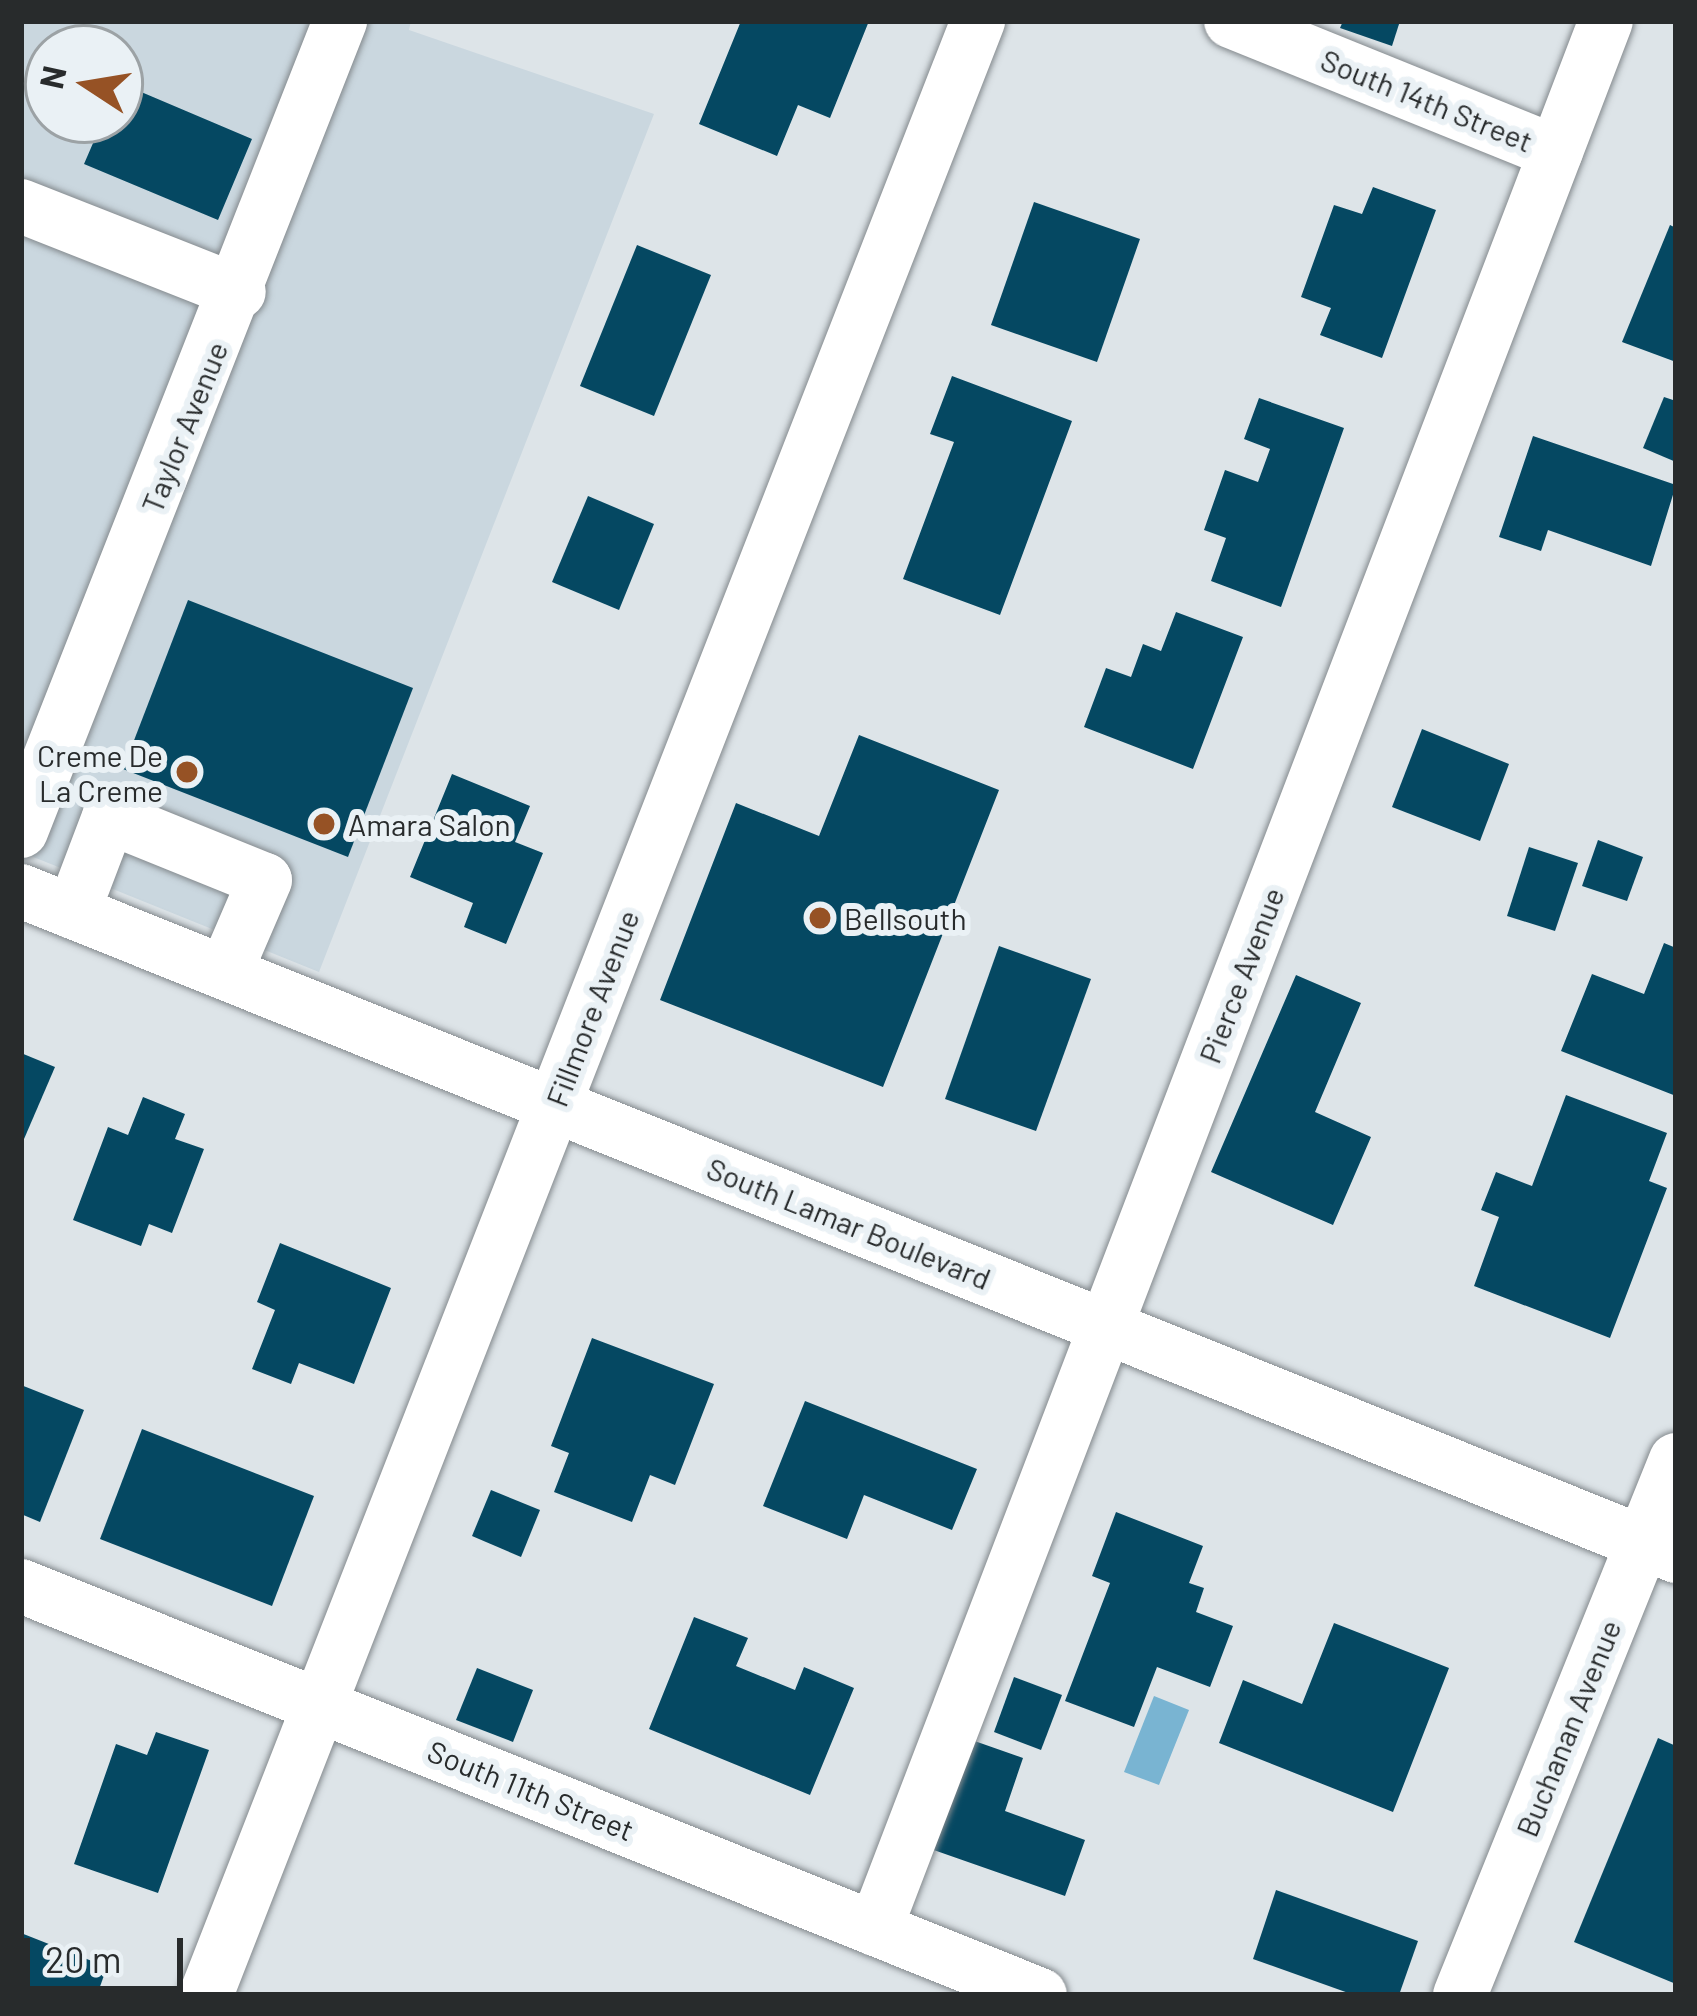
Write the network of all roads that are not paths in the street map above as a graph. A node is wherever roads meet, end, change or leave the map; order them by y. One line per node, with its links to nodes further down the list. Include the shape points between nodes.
1 (340, 21): 7 (street, Taylor Avenue)
2 (978, 21): 12 (street, Fillmore Avenue)
3 (1232, 21): 5 (street, South 14th Street)
4 (1606, 21): 5 (street, Pierce Avenue)
5 (1556, 152): 13 (street, Pierce Avenue)
6 (21, 206): 7 (street)
7 (238, 292): 8 (street, Taylor Avenue)
8 (21, 831)
9 (21, 891): 10 (street, South Lamar Boulevard)
10 (73, 912): 11 (street, South Lamar Boulevard); 11 (street, via 109,817 265,880)
11 (225, 973): 12 (street, South Lamar Boulevard)
12 (554, 1105): 13 (street, South Lamar Boulevard); 17 (street, Fillmore Avenue)
13 (1106, 1327): 15 (street, South Lamar Boulevard); 18 (street, Pierce Avenue)
14 (1676, 1460): 15 (street, Buchanan Avenue)
15 (1659, 1549): 21 (street, Buchanan Avenue)
16 (21, 1586): 17 (street, South 11th Street)
17 (320, 1706): 18 (street, South 11th Street); 19 (street, Fillmore Avenue)
18 (875, 1929): 20 (street, South 11th Street)
19 (206, 1995)
20 (1040, 1995)
21 (1460, 1995)

